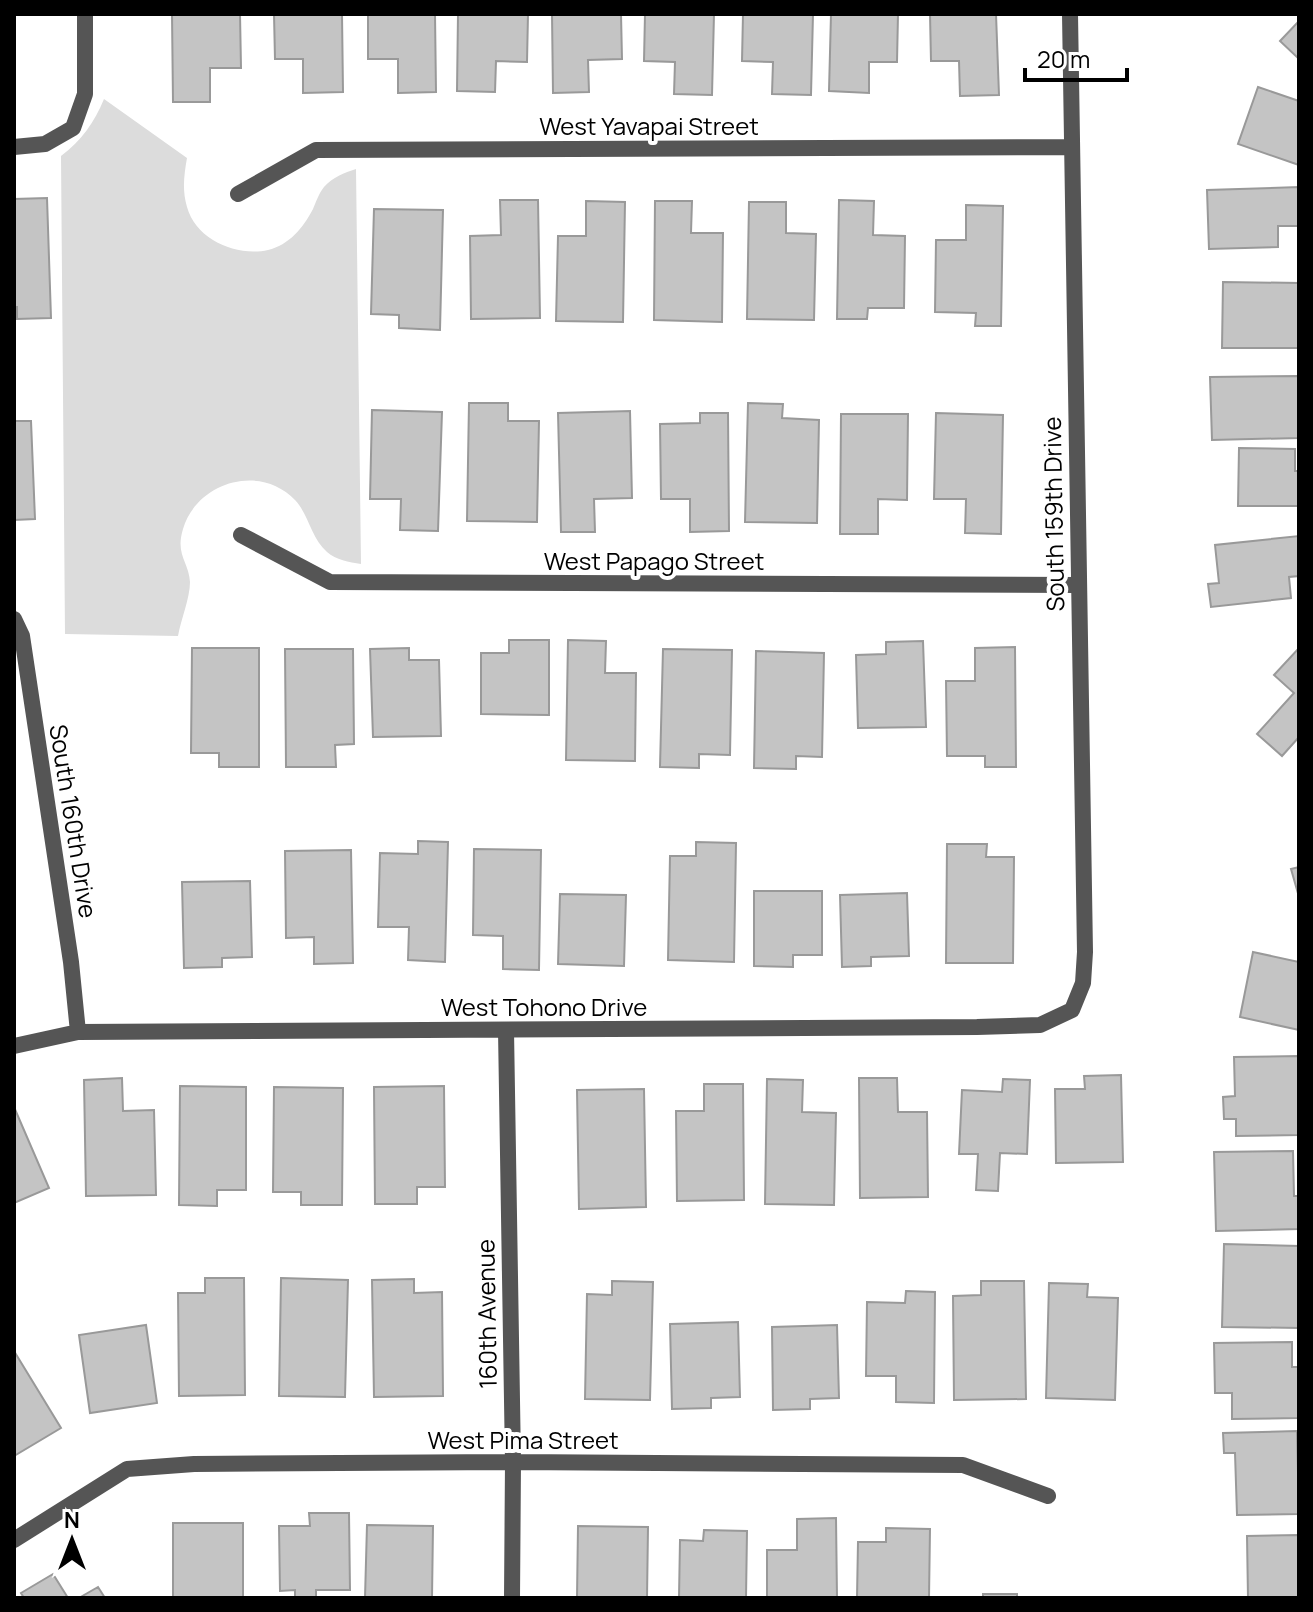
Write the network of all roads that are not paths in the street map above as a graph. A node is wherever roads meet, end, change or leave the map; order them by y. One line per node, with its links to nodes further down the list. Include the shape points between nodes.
1 (85, 14): 3 (street, via 85,94 73,128 45,144)
2 (1070, 14): 4 (street, South 159th Drive)
3 (14, 147)
4 (1071, 147): 5 (street, West Yavapai Street, via 316,150); 7 (street, South 159th Drive)
5 (238, 194)
6 (241, 535): 7 (street, West Papago Street, via 330,582)
7 (1078, 585): 9 (street, South 159th Drive, via 1085,952 1083,983)
8 (14, 619): 11 (street, South 160th Drive, via 22,636)
9 (1072, 1010): 10 (street, West Tohono Drive, via 1040,1025)
10 (506, 1030): 11 (street, West Tohono Drive); 13 (street, 160th Avenue)
11 (78, 1032): 12 (street, West Tohono Drive)
12 (14, 1046)
13 (513, 1462): 14 (street, West Pima Street, via 963,1465); 15 (street, West Pima Street, via 127,1469); 16 (street, 160th Avenue)
14 (1048, 1496)
15 (14, 1540)
16 (512, 1598)

